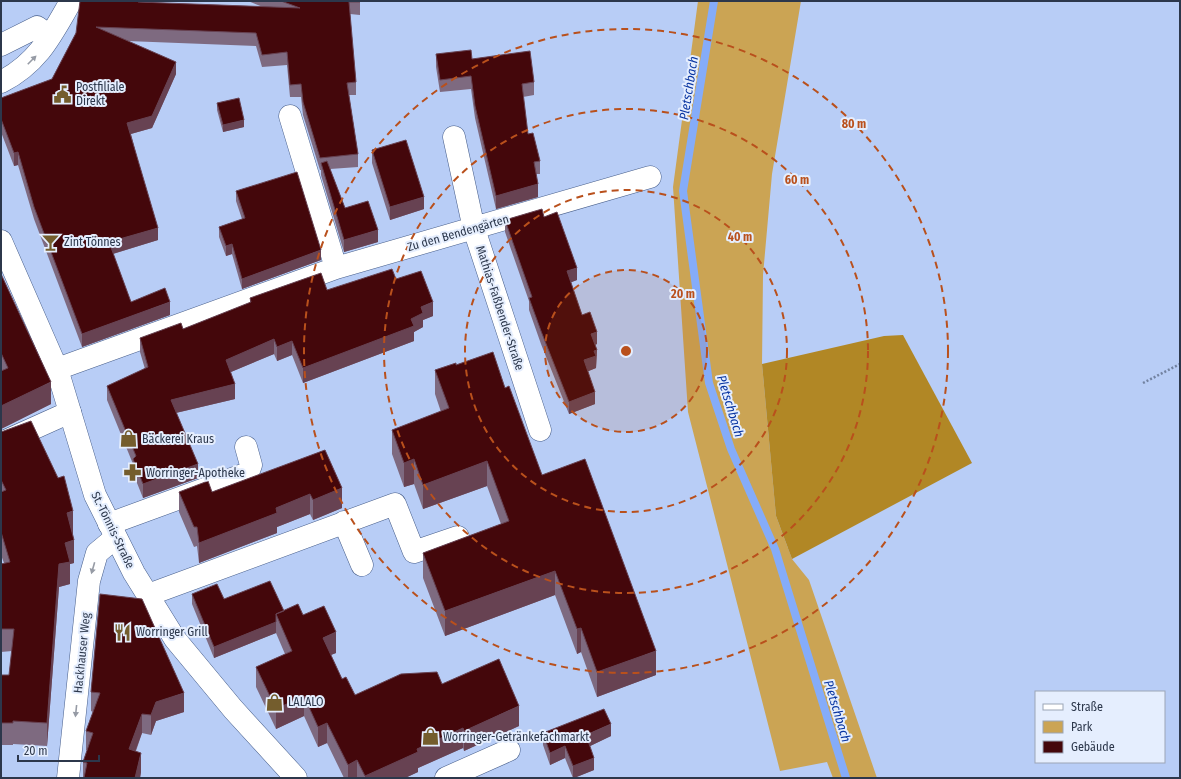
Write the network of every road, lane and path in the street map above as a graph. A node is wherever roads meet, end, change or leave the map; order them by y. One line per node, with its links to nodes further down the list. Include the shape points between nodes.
1 (71, 1): 2 (street)
2 (50, 36): 3 (street, via 37,28); 4 (street, one-way to 2, via 19,73 41,51)
3 (1, 44)
4 (1, 82)
5 (290, 116): 10 (street)
6 (454, 137): 8 (street, Mathias-Faßbender-Straße)
7 (650, 177): 8 (street, Zu den Bendengärten)
8 (474, 229): 10 (street, Zu den Bendengärten); 15 (street, Mathias-Faßbender-Straße)
9 (1, 241): 12 (street, St.-Tönnis-Straße)
10 (336, 268): 12 (street, Zu den Bendengärten)
11 (1180, 364): 13 (path)
12 (57, 369): 14 (street, St.-Tönnis-Straße)
13 (1143, 383)
14 (70, 412): 16 (street); 19 (street, St.-Tönnis-Straße, via 95,495)
15 (540, 430)
16 (1, 443)
17 (246, 447): 19 (street, via 251,465 248,473)
18 (344, 522): 20 (street, via 395,504 414,552); 21 (street); 22 (street)
19 (112, 531): 22 (street, St.-Tönnis-Straße); 24 (street, Hackhauser Weg, one-way to 24, via 98,553 90,581)
20 (458, 537)
21 (362, 565)
22 (148, 595): 25 (street, St.-Tönnis-Straße, via 175,639 233,709)
23 (508, 750): 26 (street)
24 (68, 778)
25 (296, 778)
26 (446, 778)

